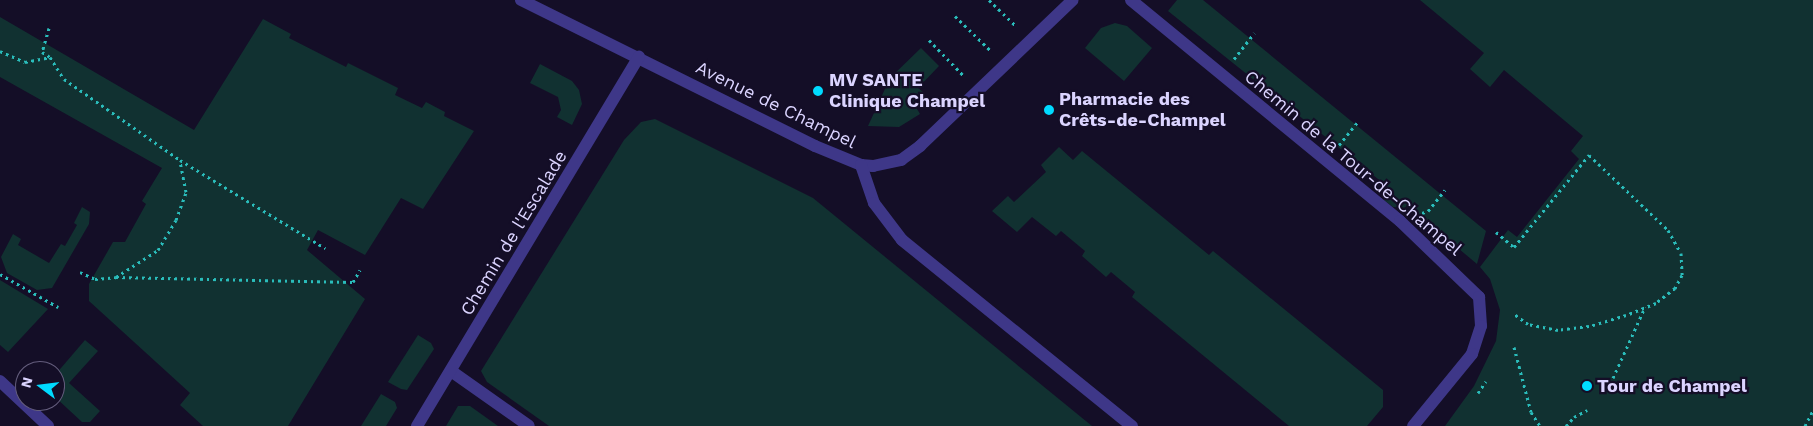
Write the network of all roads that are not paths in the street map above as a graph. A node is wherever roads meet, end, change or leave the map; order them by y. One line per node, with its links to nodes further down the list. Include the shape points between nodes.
1 (521, 0): 4 (street, Avenue de Champel)
2 (1073, 0): 5 (street, via 920,146 901,160 884,165)
3 (1130, 0): 12 (street, Chemin de la Tour-de-Champel, via 1400,221 1479,297 1481,326 1472,354)
4 (639, 57): 5 (street, Avenue de Champel, via 815,146); 6 (street, Chemin de l'Escalade)
5 (862, 165): 11 (street, Avenue de Champel, via 877,208 902,240)
6 (451, 372): 9 (street, Chemin de l'Escalade); 10 (street)
7 (0, 380): 8 (street)
8 (48, 426)
9 (417, 426)
10 (529, 426)
11 (1132, 426)
12 (1413, 426)

